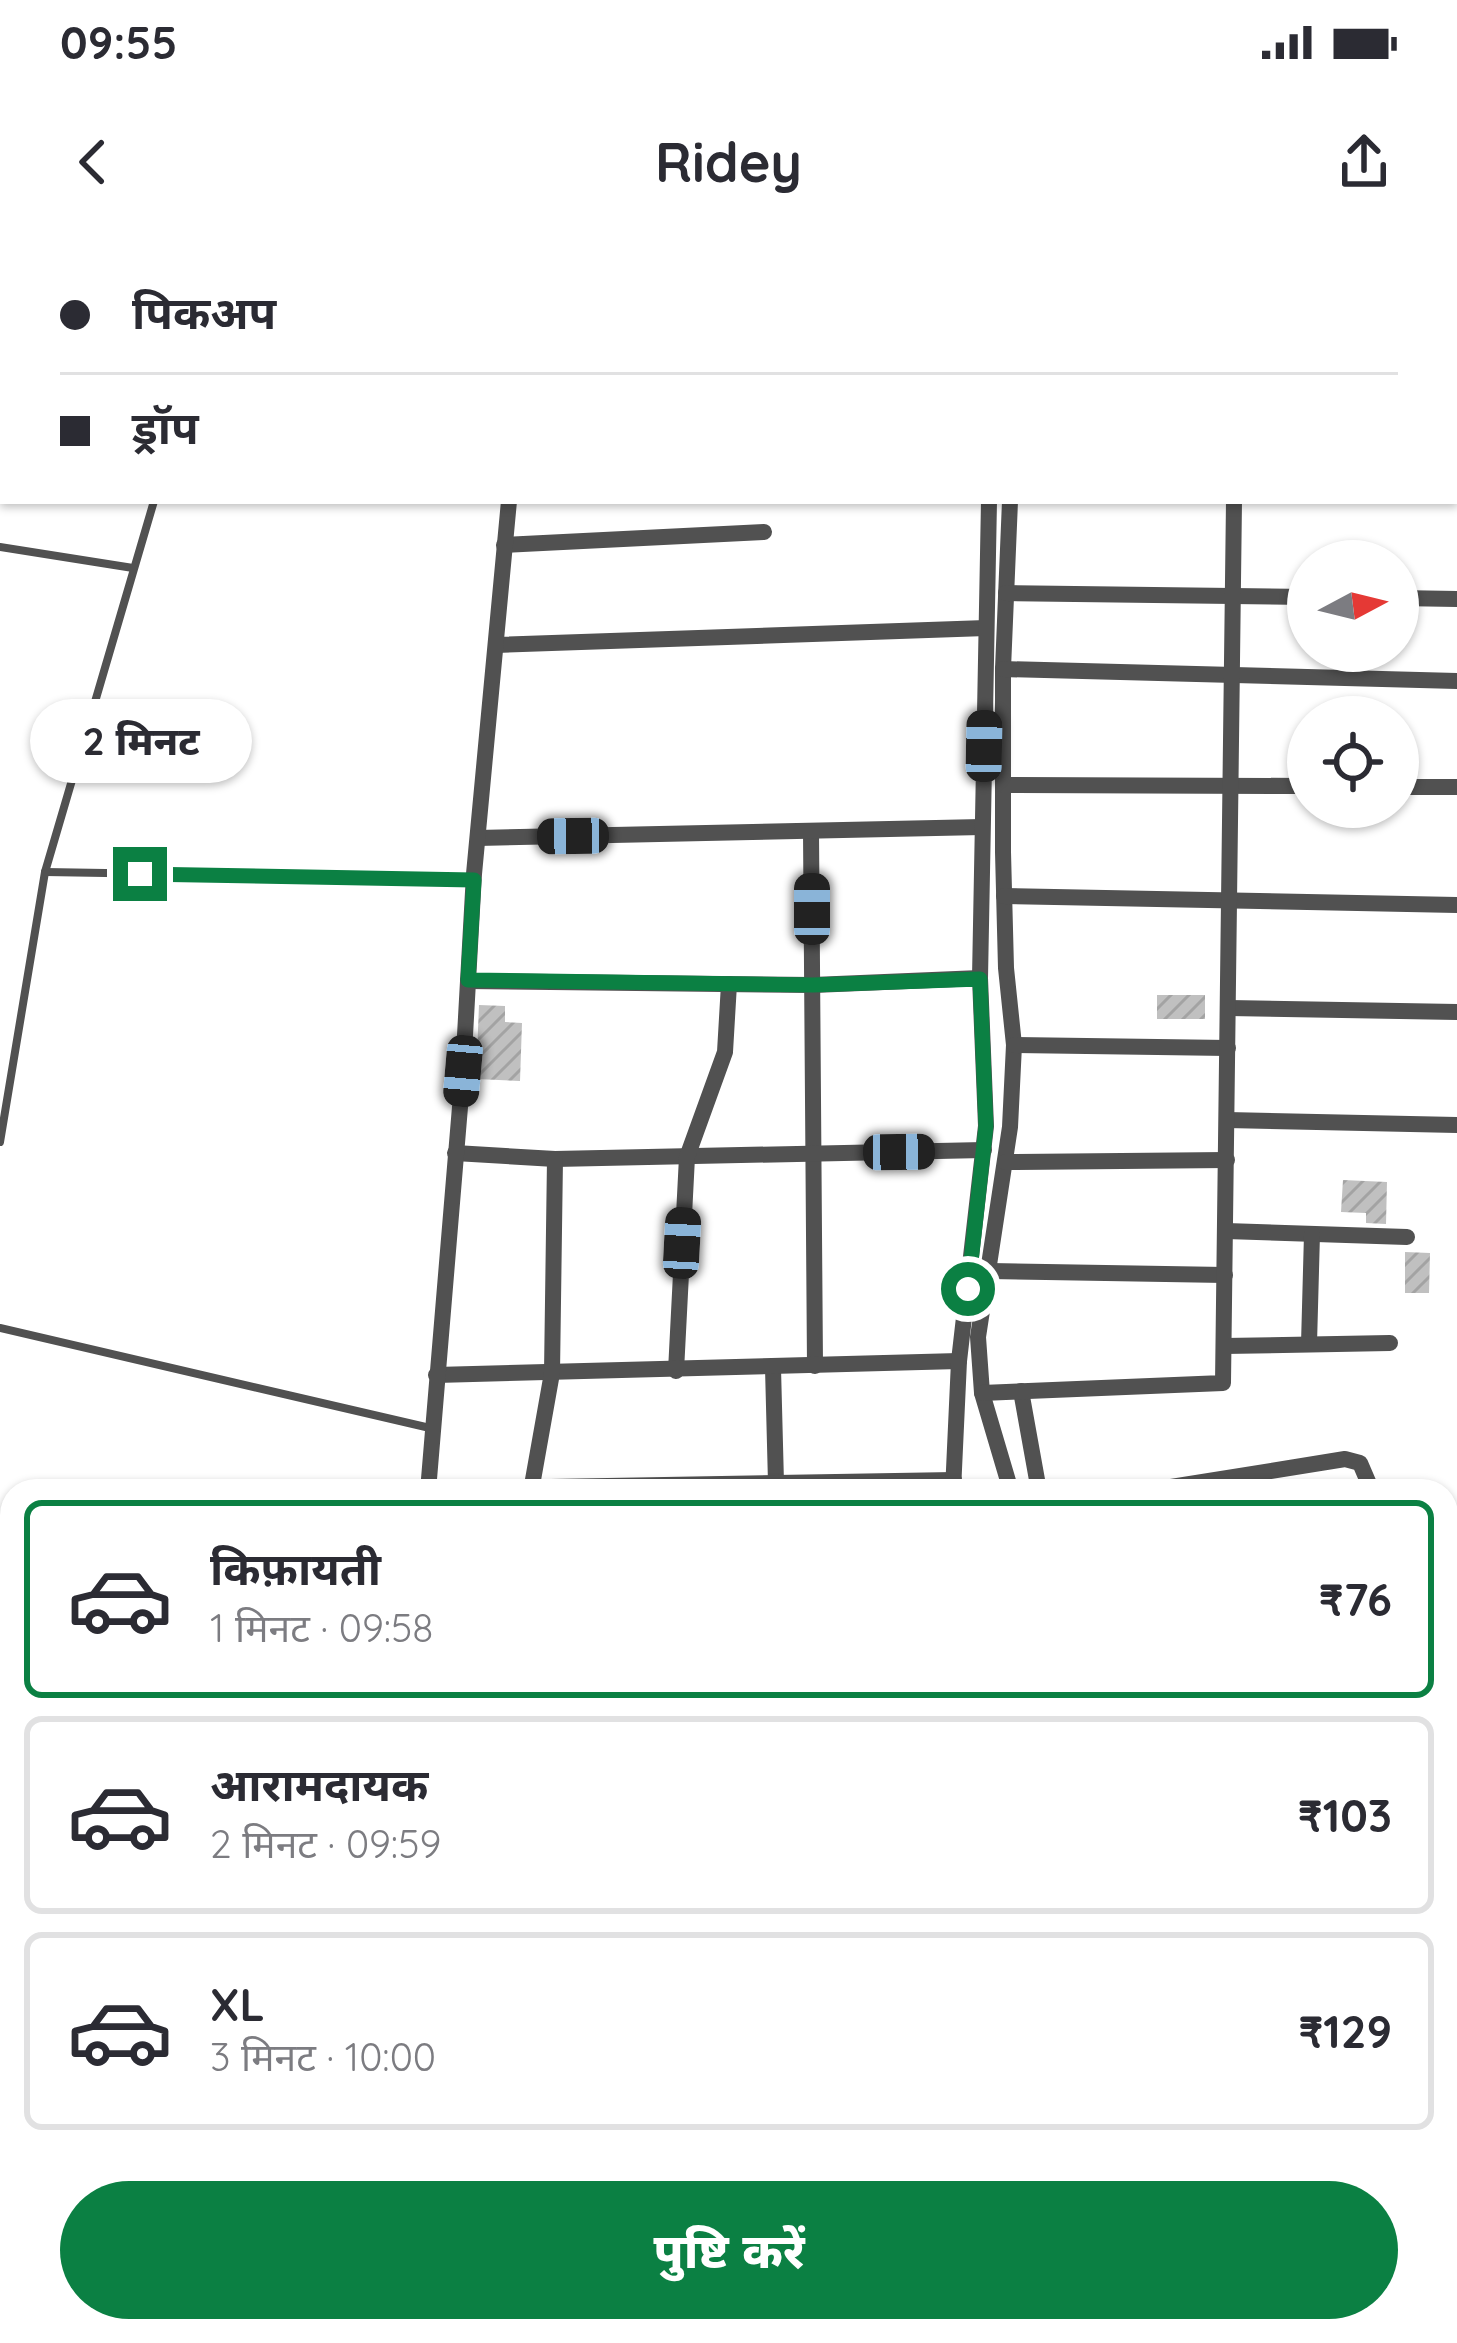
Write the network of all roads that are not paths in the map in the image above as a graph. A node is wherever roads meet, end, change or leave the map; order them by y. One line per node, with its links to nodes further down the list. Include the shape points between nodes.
1 (153, 504): 9 (lane)
2 (508, 504): 7 (street)
3 (988, 504): 15 (street)
4 (1010, 504): 10 (street)
5 (1234, 504): 11 (street)
6 (764, 532): 7 (street)
7 (504, 545): 16 (street)
8 (0, 547): 9 (lane)
9 (134, 568): 28 (lane)
10 (1006, 592): 11 (street); 17 (street)
11 (1233, 596): 12 (street); 18 (street)
12 (1287, 597)
13 (1419, 598): 14 (street)
14 (1457, 599)
15 (986, 628): 16 (street); 25 (street)
16 (496, 646): 27 (street)
17 (1003, 669): 18 (street); 20 (street)
18 (1232, 675): 19 (street); 21 (street)
19 (1457, 680)
20 (1004, 785): 21 (street); 30 (street)
21 (1232, 786): 22 (street); 31 (street)
22 (1287, 786)
23 (1419, 787): 24 (street)
24 (1457, 787)
25 (982, 827): 26 (street); 33 (street)
26 (811, 832): 27 (street); 36 (street)
27 (478, 838): 29 (street)
28 (45, 872): 29 (lane); 43 (lane)
29 (474, 880): 34 (street)
30 (1004, 896): 31 (street); 39 (street)
31 (1230, 900): 32 (street); 37 (street)
32 (1457, 905)
33 (980, 979): 36 (street); 44 (street)
34 (468, 980): 35 (street); 45 (street)
35 (729, 984): 36 (street); 47 (street, via 725,1052)
36 (813, 985): 46 (street)
37 (1229, 1008): 38 (street); 40 (street)
38 (1457, 1012)
39 (1014, 1045): 40 (street); 50 (street)
40 (1228, 1048): 41 (street)
41 (1228, 1120): 42 (street); 49 (street)
42 (1457, 1125)
43 (0, 1142)
44 (984, 1150): 46 (street); 60 (street)
45 (455, 1153): 48 (street); 65 (street)
46 (814, 1155): 47 (street); 61 (street)
47 (687, 1157): 48 (street); 63 (street)
48 (555, 1159): 64 (street)
49 (1227, 1160): 50 (street); 51 (street)
50 (1005, 1162): 54 (street)
51 (1226, 1231): 52 (street); 55 (street)
52 (1312, 1234): 53 (street); 58 (street)
53 (1407, 1237)
54 (990, 1270): 55 (street); 67 (street, via 977,1337)
55 (1225, 1275): 59 (street)
56 (0, 1328): 68 (lane)
57 (1390, 1343): 58 (street)
58 (1309, 1344): 59 (street)
59 (1224, 1346): 66 (street, via 1223,1383)
60 (959, 1361): 61 (street); 72 (street)
61 (815, 1366): 62 (street)
62 (773, 1368): 63 (street); 71 (street)
63 (676, 1371): 64 (street)
64 (552, 1373): 65 (street); 70 (street)
65 (436, 1375): 68 (street)
66 (1021, 1391): 67 (street); 74 (street)
67 (982, 1393): 73 (street)
68 (432, 1428): 69 (street)
69 (429, 1479)
70 (534, 1479)
71 (776, 1479)
72 (953, 1479)
73 (1007, 1479)
74 (1037, 1479)
75 (1221, 1479): 76 (street, via 1345,1459 1360,1463)
76 (1367, 1479)

